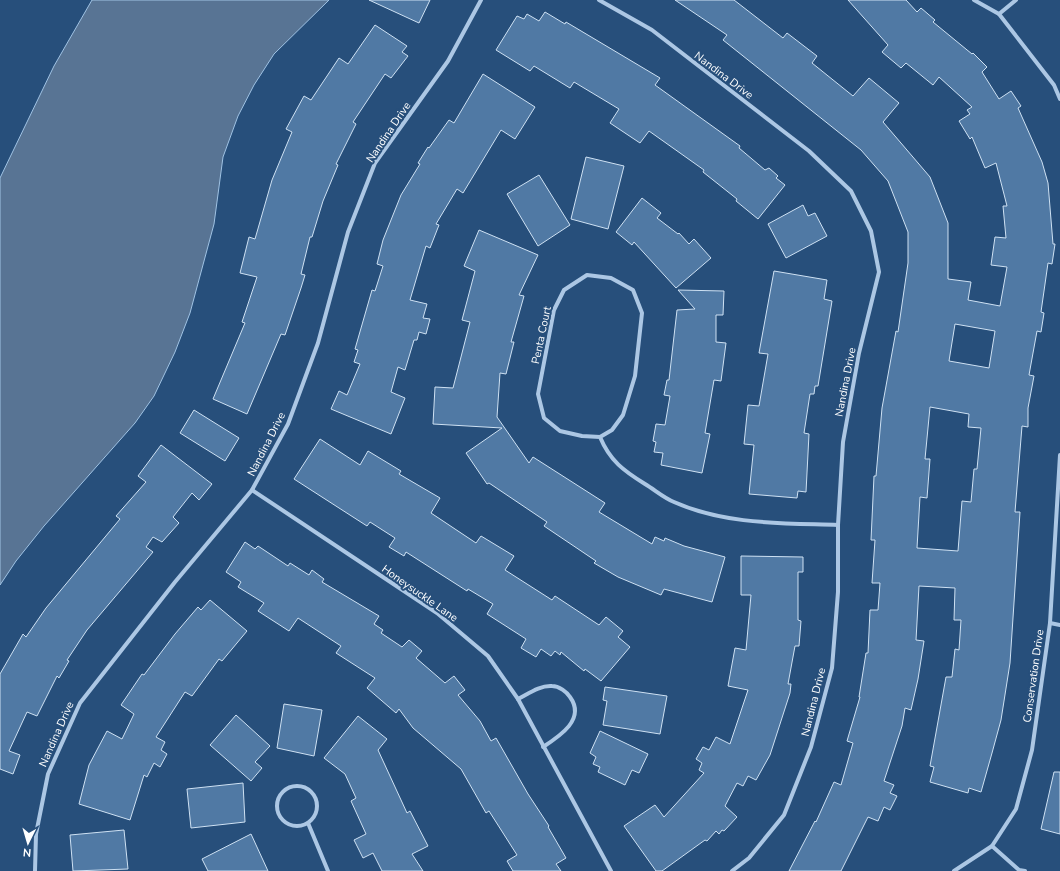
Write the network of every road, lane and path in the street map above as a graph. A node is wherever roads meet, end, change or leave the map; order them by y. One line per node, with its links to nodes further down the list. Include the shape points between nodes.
1 (481, 0): 9 (street, Nandina Drive, via 448,61 375,163 348,232 318,343 288,424)
2 (599, 0): 10 (street, Nandina Drive, via 652,30 809,151 851,191 871,231 879,272 859,353 843,442)
3 (974, 0): 5 (street)
4 (1016, 0): 5 (street)
5 (999, 14): 6 (street, via 1054,85)
6 (1060, 99)
7 (600, 438): 7 (street, Penta Court, via 560,431 544,418 538,394 554,310 564,290 586,275 611,278 633,290 642,313 635,376 625,408 612,430); 10 (street, via 607,453 630,475 674,502 716,516 751,522)
8 (1060, 455): 11 (street, Conservation Drive)
9 (252, 490): 13 (street, Honeysuckle Lane, via 437,613 488,656); 17 (street, Nandina Drive, via 175,582 80,703 48,774 36,834)
10 (838, 525): 20 (street, Nandina Drive, via 838,592 832,668 811,748 784,815 749,858)
11 (1050, 624): 12 (street); 16 (street, Conservation Drive, via 1032,750 1016,810)
12 (1060, 625)
13 (518, 699): 14 (street, Honeysuckle Lane); 14 (street, via 541,688 553,686 567,692 573,701 574,718 569,728 560,737)
14 (543, 746): 19 (street, Honeysuckle Lane)
15 (308, 823): 15 (street, via 314,818 317,802 308,790 301,786 293,786 280,795 277,802 280,818 293,826); 18 (street)
16 (992, 846): 21 (street, Conservation Drive); 22 (street, via 1019,870)
17 (35, 871)
18 (328, 871)
19 (611, 871)
20 (732, 871)
21 (954, 871)
22 (1025, 871)

